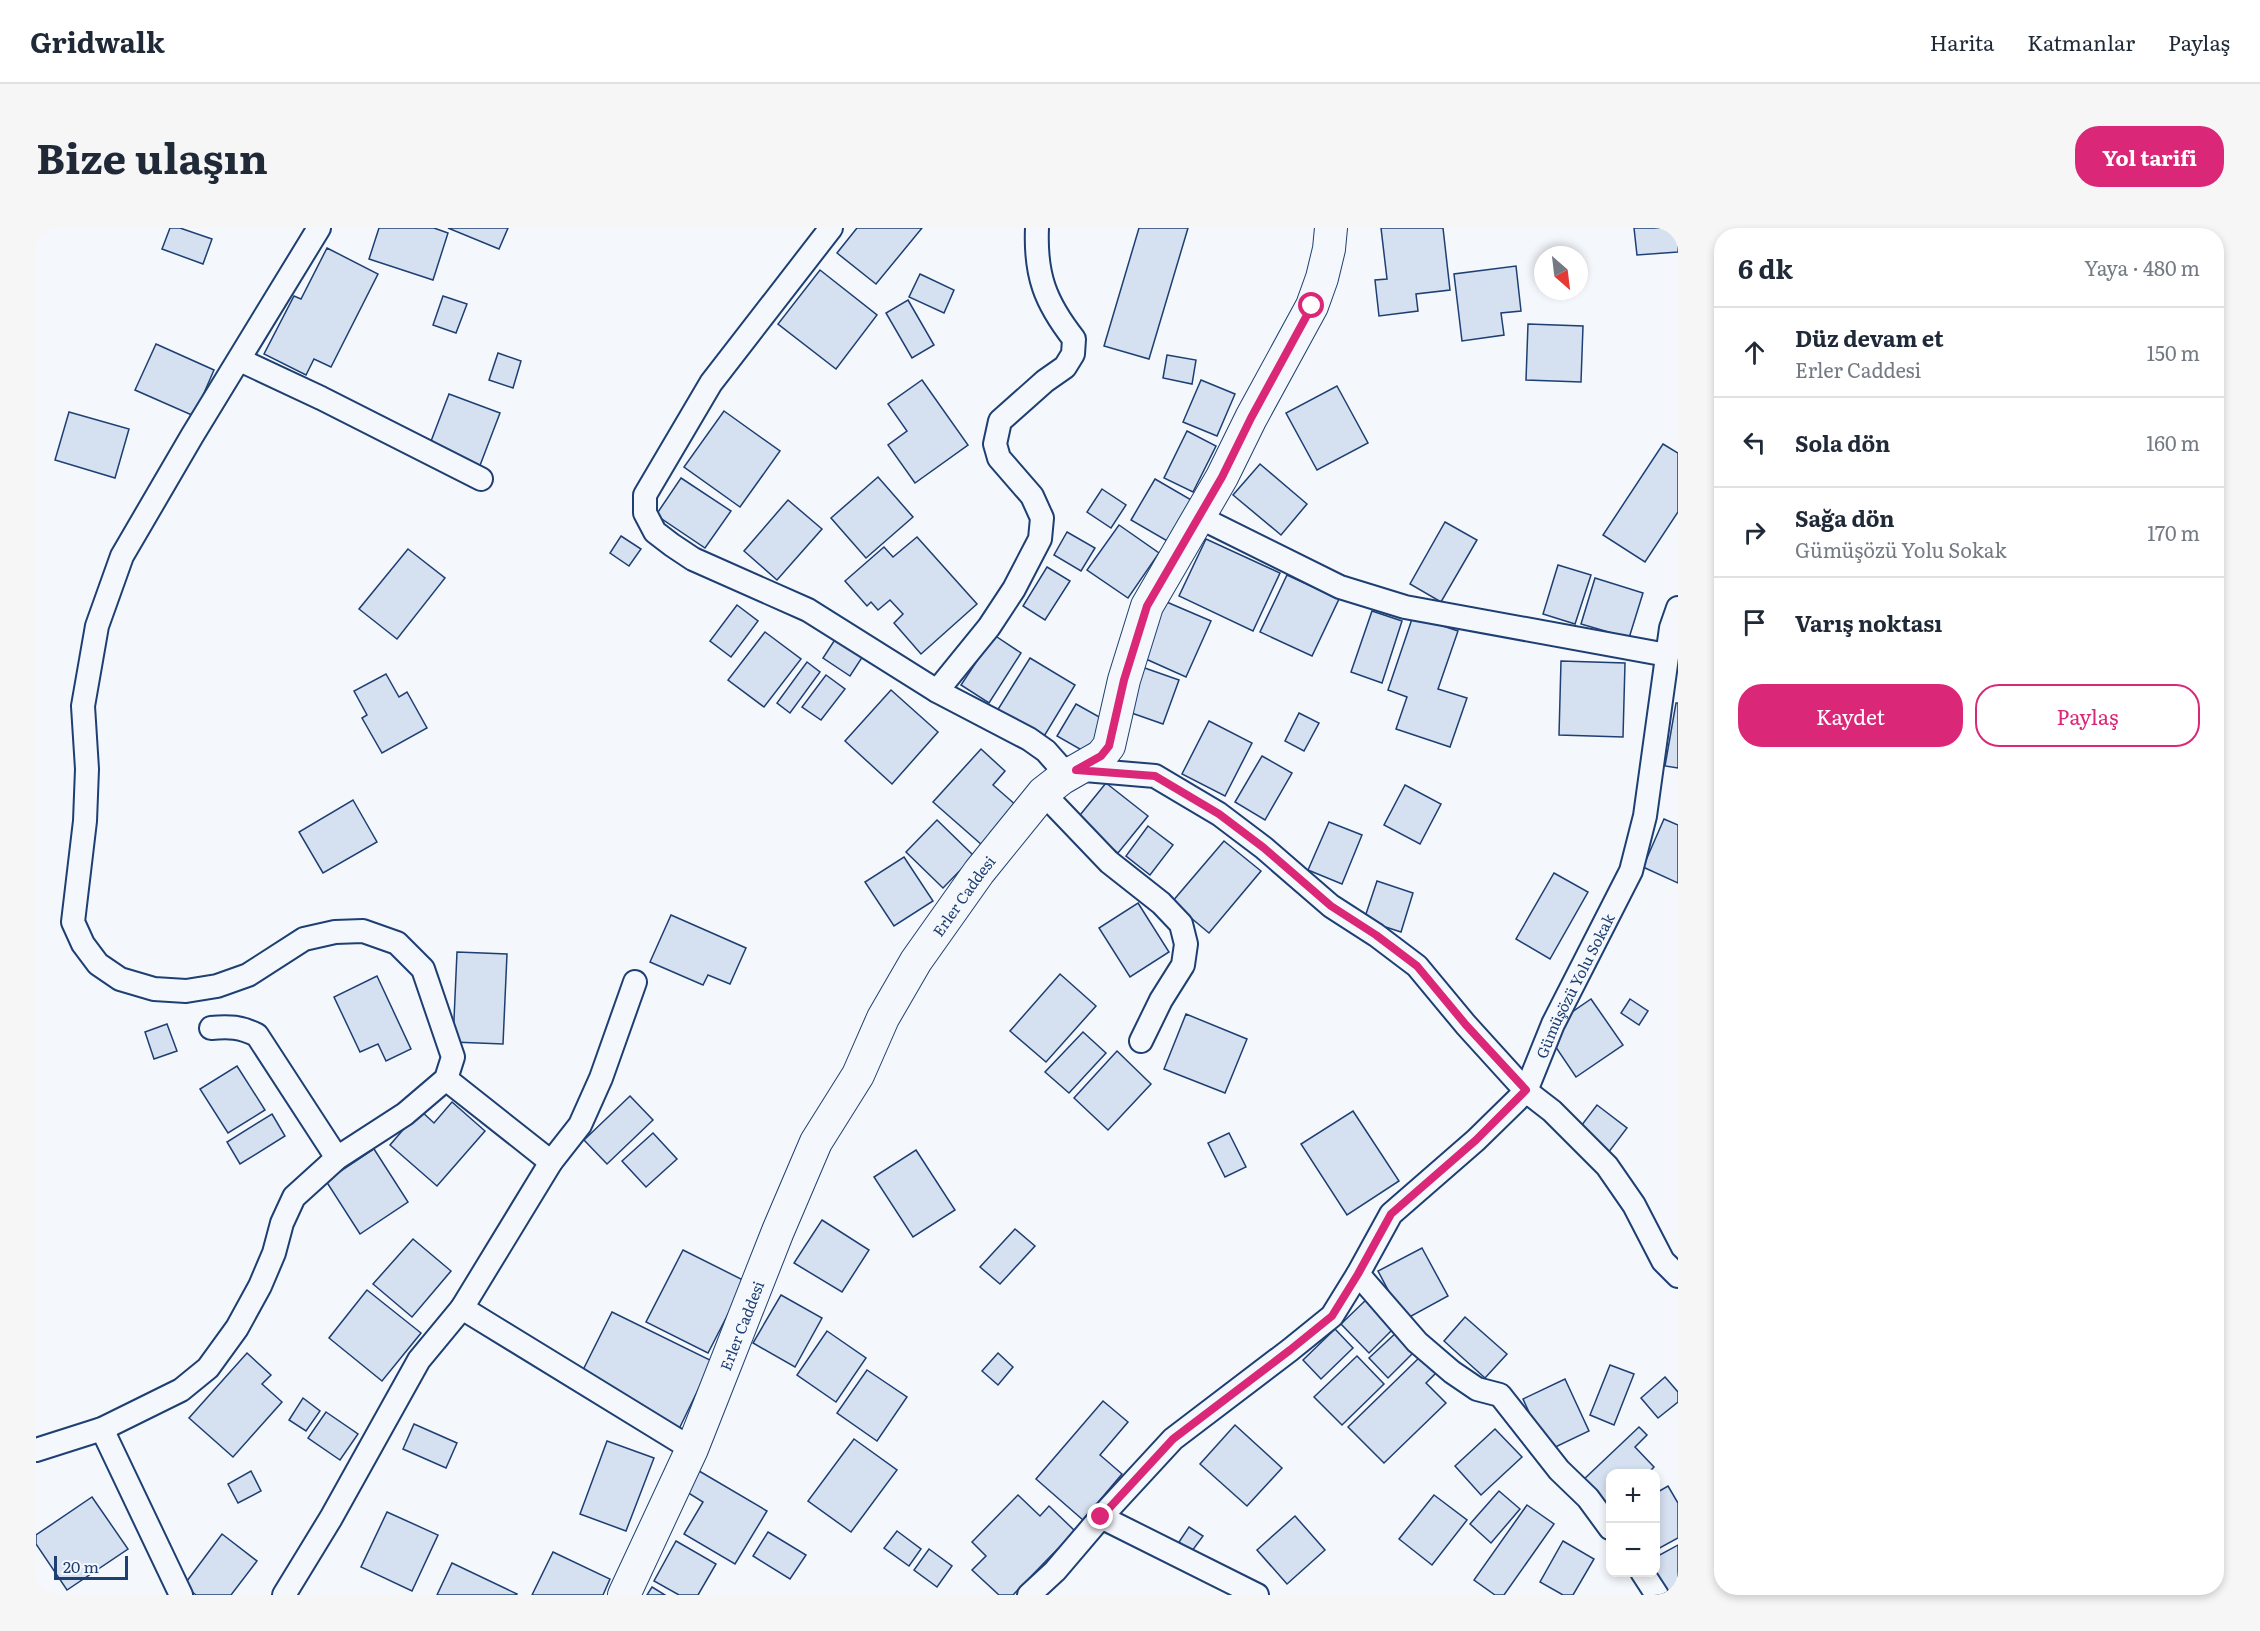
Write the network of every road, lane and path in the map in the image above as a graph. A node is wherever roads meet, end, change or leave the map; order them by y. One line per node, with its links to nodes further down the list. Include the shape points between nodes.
1 (320, 228): 5 (street)
2 (831, 228): 10 (street, via 711,383 645,495 645,513 655,532 693,559 808,610)
3 (1037, 228): 10 (street, via 1042,288 1074,339 1073,354 1065,367 1000,421 995,444 999,458 1032,496 1042,518 1040,539 989,627)
4 (1331, 228): 7 (street, Erler Caddesi, via 1322,278 1312,306)
5 (240, 360): 6 (street); 16 (street, via 122,556 97,626 83,706 85,821 73,922 98,964 120,979 165,990 217,986 248,975 304,939 335,932 363,930 397,943 423,969 437,1005 453,1057)
6 (481, 479)
7 (1199, 517): 9 (street, via 1340,586 1405,608); 11 (street, Erler Caddesi, via 1147,606 1109,746 1101,756)
8 (1678, 608): 9 (street, Gümüşözü Yolu Sokak)
9 (1667, 655): 17 (street, Gümüşözü Yolu Sokak, via 1646,816 1631,872 1553,1024)
10 (937, 691): 11 (street, via 1029,739 1061,768)
11 (1076, 770): 12 (street, Erler Caddesi); 17 (street, via 1155,776 1219,814 1331,906 1417,966)
12 (1043, 793): 15 (street, via 1109,862 1181,924 1186,944 1183,965); 24 (street, Erler Caddesi, via 979,872 916,961 882,1018 858,1075 816,1142)
13 (636, 982): 19 (street, via 580,1125)
14 (211, 1028): 18 (street, via 231,1026 257,1035)
15 (1141, 1041)
16 (446, 1079): 18 (street, via 405,1114); 19 (street)
17 (1526, 1090): 20 (street, Gümüşözü Yolu Sokak, via 1476,1140 1391,1214); 21 (street, via 1607,1166 1634,1205 1663,1261)
18 (337, 1158): 23 (street, via 294,1197 260,1286 237,1328 208,1368 181,1390)
19 (551, 1162): 22 (street)
20 (1358, 1274): 26 (street, Gümüşözü Yolu Sokak, via 1332,1316 1173,1439); 27 (street, via 1417,1342 1452,1372 1477,1389 1500,1395)
21 (1678, 1276)
22 (462, 1308): 24 (street); 30 (street, via 419,1360)
23 (102, 1430): 25 (street); 29 (street)
24 (692, 1449): 31 (street, Erler Caddesi)
25 (36, 1450)
26 (1101, 1517): 32 (street, Gümüşözü Yolu Sokak); 33 (street)
27 (1607, 1523)
28 (1645, 1577): 34 (street)
29 (181, 1595)
30 (284, 1595)
31 (624, 1595)
32 (1029, 1595)
33 (1257, 1595)
34 (1657, 1595)

